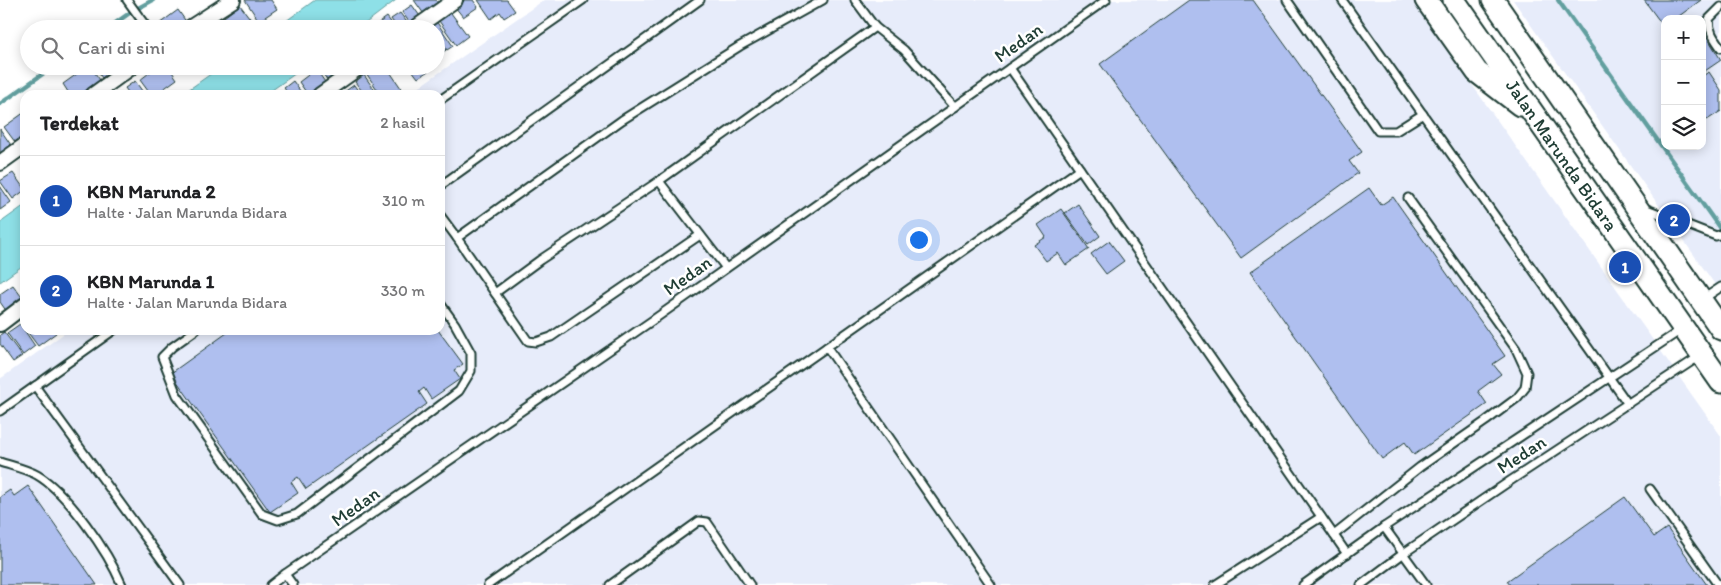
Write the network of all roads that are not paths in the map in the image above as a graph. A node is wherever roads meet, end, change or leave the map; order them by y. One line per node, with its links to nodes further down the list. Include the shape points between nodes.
1 (127, 0): 15 (lane)
2 (233, 0): 16 (street)
3 (455, 0): 17 (street)
4 (583, 0): 25 (lane)
5 (700, 0): 33 (lane)
6 (823, 0): 39 (lane, via 740,46 638,109)
7 (856, 0): 18 (lane)
8 (1106, 0): 20 (lane, Medan)
9 (1287, 0): 27 (lane, via 1378,131 1396,131)
10 (1342, 0): 27 (lane)
11 (1426, 0): 28 (main road, via 1477,72)
12 (1454, 0): 28 (main road, Jalan Marunda Bidara)
13 (1494, 0): 35 (main road, Jalan Marunda Bidara)
14 (1721, 7): 19 (lane, via 1709,19 1711,33)
15 (141, 20)
16 (202, 20)
17 (427, 20)
18 (875, 27): 26 (lane, via 904,50); 32 (lane)
19 (1721, 48)
20 (1010, 68): 26 (lane, Medan); 31 (lane)
21 (121, 75): 23 (street)
22 (348, 75): 24 (street)
23 (100, 90)
24 (327, 90)
25 (445, 97)
26 (955, 106): 40 (lane, Medan)
27 (1422, 114): 53 (lane)
28 (1535, 115): 47 (main road, Jalan Marunda Bidara)
29 (20, 149): 30 (street)
30 (0, 163)
31 (1080, 169): 51 (lane); 60 (lane)
32 (659, 181): 37 (lane); 42 (lane)
33 (445, 182)
34 (1408, 198): 62 (lane, via 1516,349 1527,373 1525,388 1509,404 1420,467)
35 (1635, 204): 38 (lane); 43 (main road, Jalan Marunda Bidara)
36 (445, 222): 39 (lane)
37 (700, 234): 40 (lane); 42 (lane, via 551,337 536,342 528,341)
38 (1718, 235)
39 (457, 238): 42 (lane)
40 (726, 268): 65 (lane, Medan)
41 (1721, 287): 43 (lane)
42 (495, 293)
43 (1701, 300): 48 (main road, Jalan Marunda Bidara)
44 (20, 310): 46 (street)
45 (445, 310): 50 (lane, via 471,353 471,371 459,391 297,514 278,520 262,514 177,396 162,357)
46 (0, 324)
47 (1683, 328): 52 (main road, Jalan Marunda Bidara); 53 (lane)
48 (1721, 329)
49 (107, 335): 55 (lane)
50 (189, 335)
51 (827, 347): 70 (lane); 73 (lane)
52 (1702, 355): 54 (main road, Jalan Marunda Bidara); 56 (lane, Medan)
53 (1608, 378): 56 (lane); 61 (lane)
54 (1721, 382)
55 (35, 386): 57 (lane); 67 (lane)
56 (1628, 404): 63 (lane, Medan)
57 (0, 411)
58 (0, 462): 66 (lane, via 36,475 64,496)
59 (1650, 489): 78 (lane)
60 (1321, 517): 62 (lane); 74 (lane)
61 (1384, 527): 63 (lane); 64 (lane)
62 (1334, 535): 64 (lane)
63 (1404, 553): 76 (lane, Medan); 77 (lane)
64 (1347, 554): 75 (lane)
65 (285, 574): 68 (lane, Medan); 69 (lane)
66 (122, 585)
67 (180, 585)
68 (271, 585)
69 (293, 585)
70 (488, 585)
71 (610, 585): 72 (lane, via 699,521 706,522)
72 (750, 585)
73 (991, 585)
74 (1215, 585)
75 (1303, 585)
76 (1361, 585)
77 (1426, 585)
78 (1718, 585)

